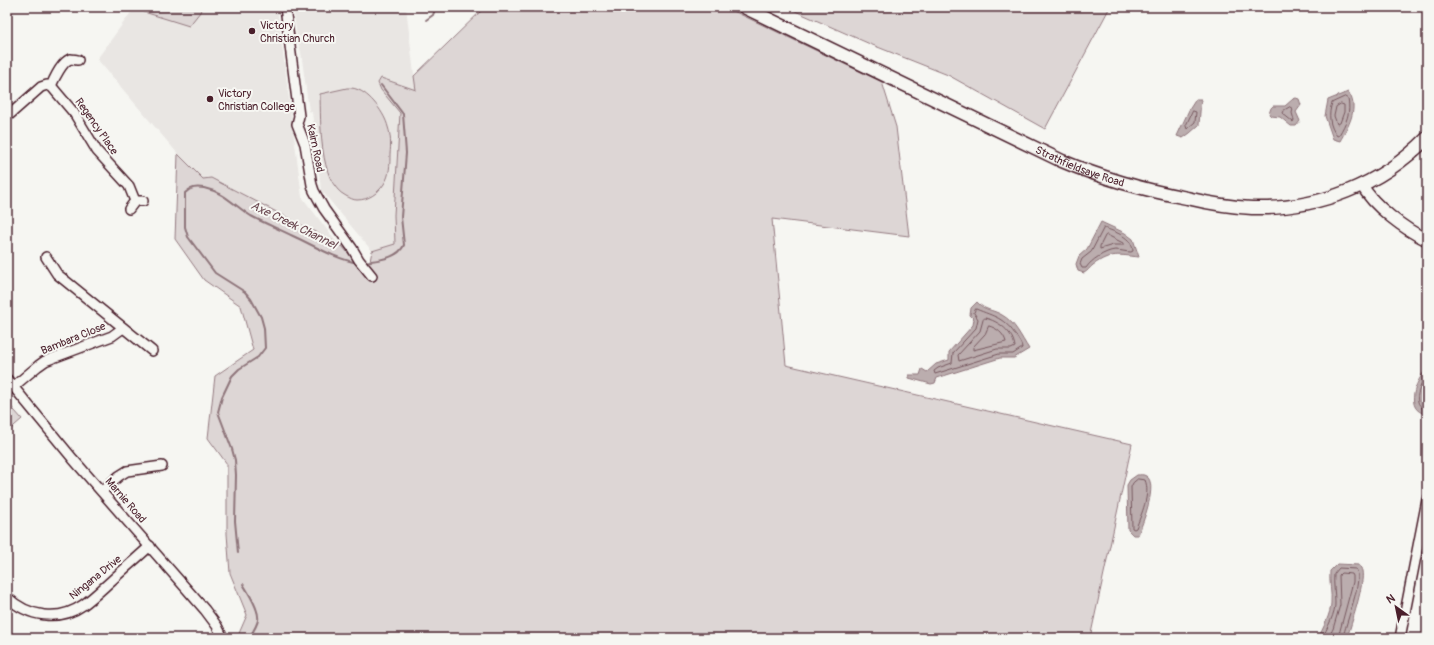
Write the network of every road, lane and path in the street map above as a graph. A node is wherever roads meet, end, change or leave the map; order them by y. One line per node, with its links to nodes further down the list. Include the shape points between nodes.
1 (285, 7): 11 (street, Kairn Road, via 297,124 305,144 312,185 324,209)
2 (744, 7): 7 (main road, Strathfieldsaye Road, via 1046,154 1095,175 1131,186 1216,204 1265,208 1302,205)
3 (78, 60): 4 (street, via 70,59 65,63)
4 (51, 86): 5 (street, via 41,87); 8 (street, Regency Place, via 74,113 97,151 139,201)
5 (7, 117)
6 (1427, 138): 7 (main road, Strathfieldsaye Road, via 1401,161)
7 (1362, 185): 9 (street, via 1367,194 1388,214)
8 (129, 209)
9 (1427, 240)
10 (46, 257): 12 (street, Bambara Close, via 57,274)
11 (372, 276)
12 (123, 328): 13 (street, Bambara Close); 15 (street, Bambara Close, via 112,336 46,361)
13 (152, 351)
14 (7, 379): 15 (street, Marnie Road)
15 (13, 388): 17 (street, Marnie Road)
16 (162, 466): 17 (street, via 127,471)
17 (102, 491): 19 (street, Marnie Road)
18 (1427, 500): 22 (street)
19 (150, 546): 20 (street, Ningana Drive, via 89,600 70,612 40,614 19,607); 21 (street, Marnie Road, via 212,618)
20 (7, 597)
21 (223, 638)
22 (1400, 638)

